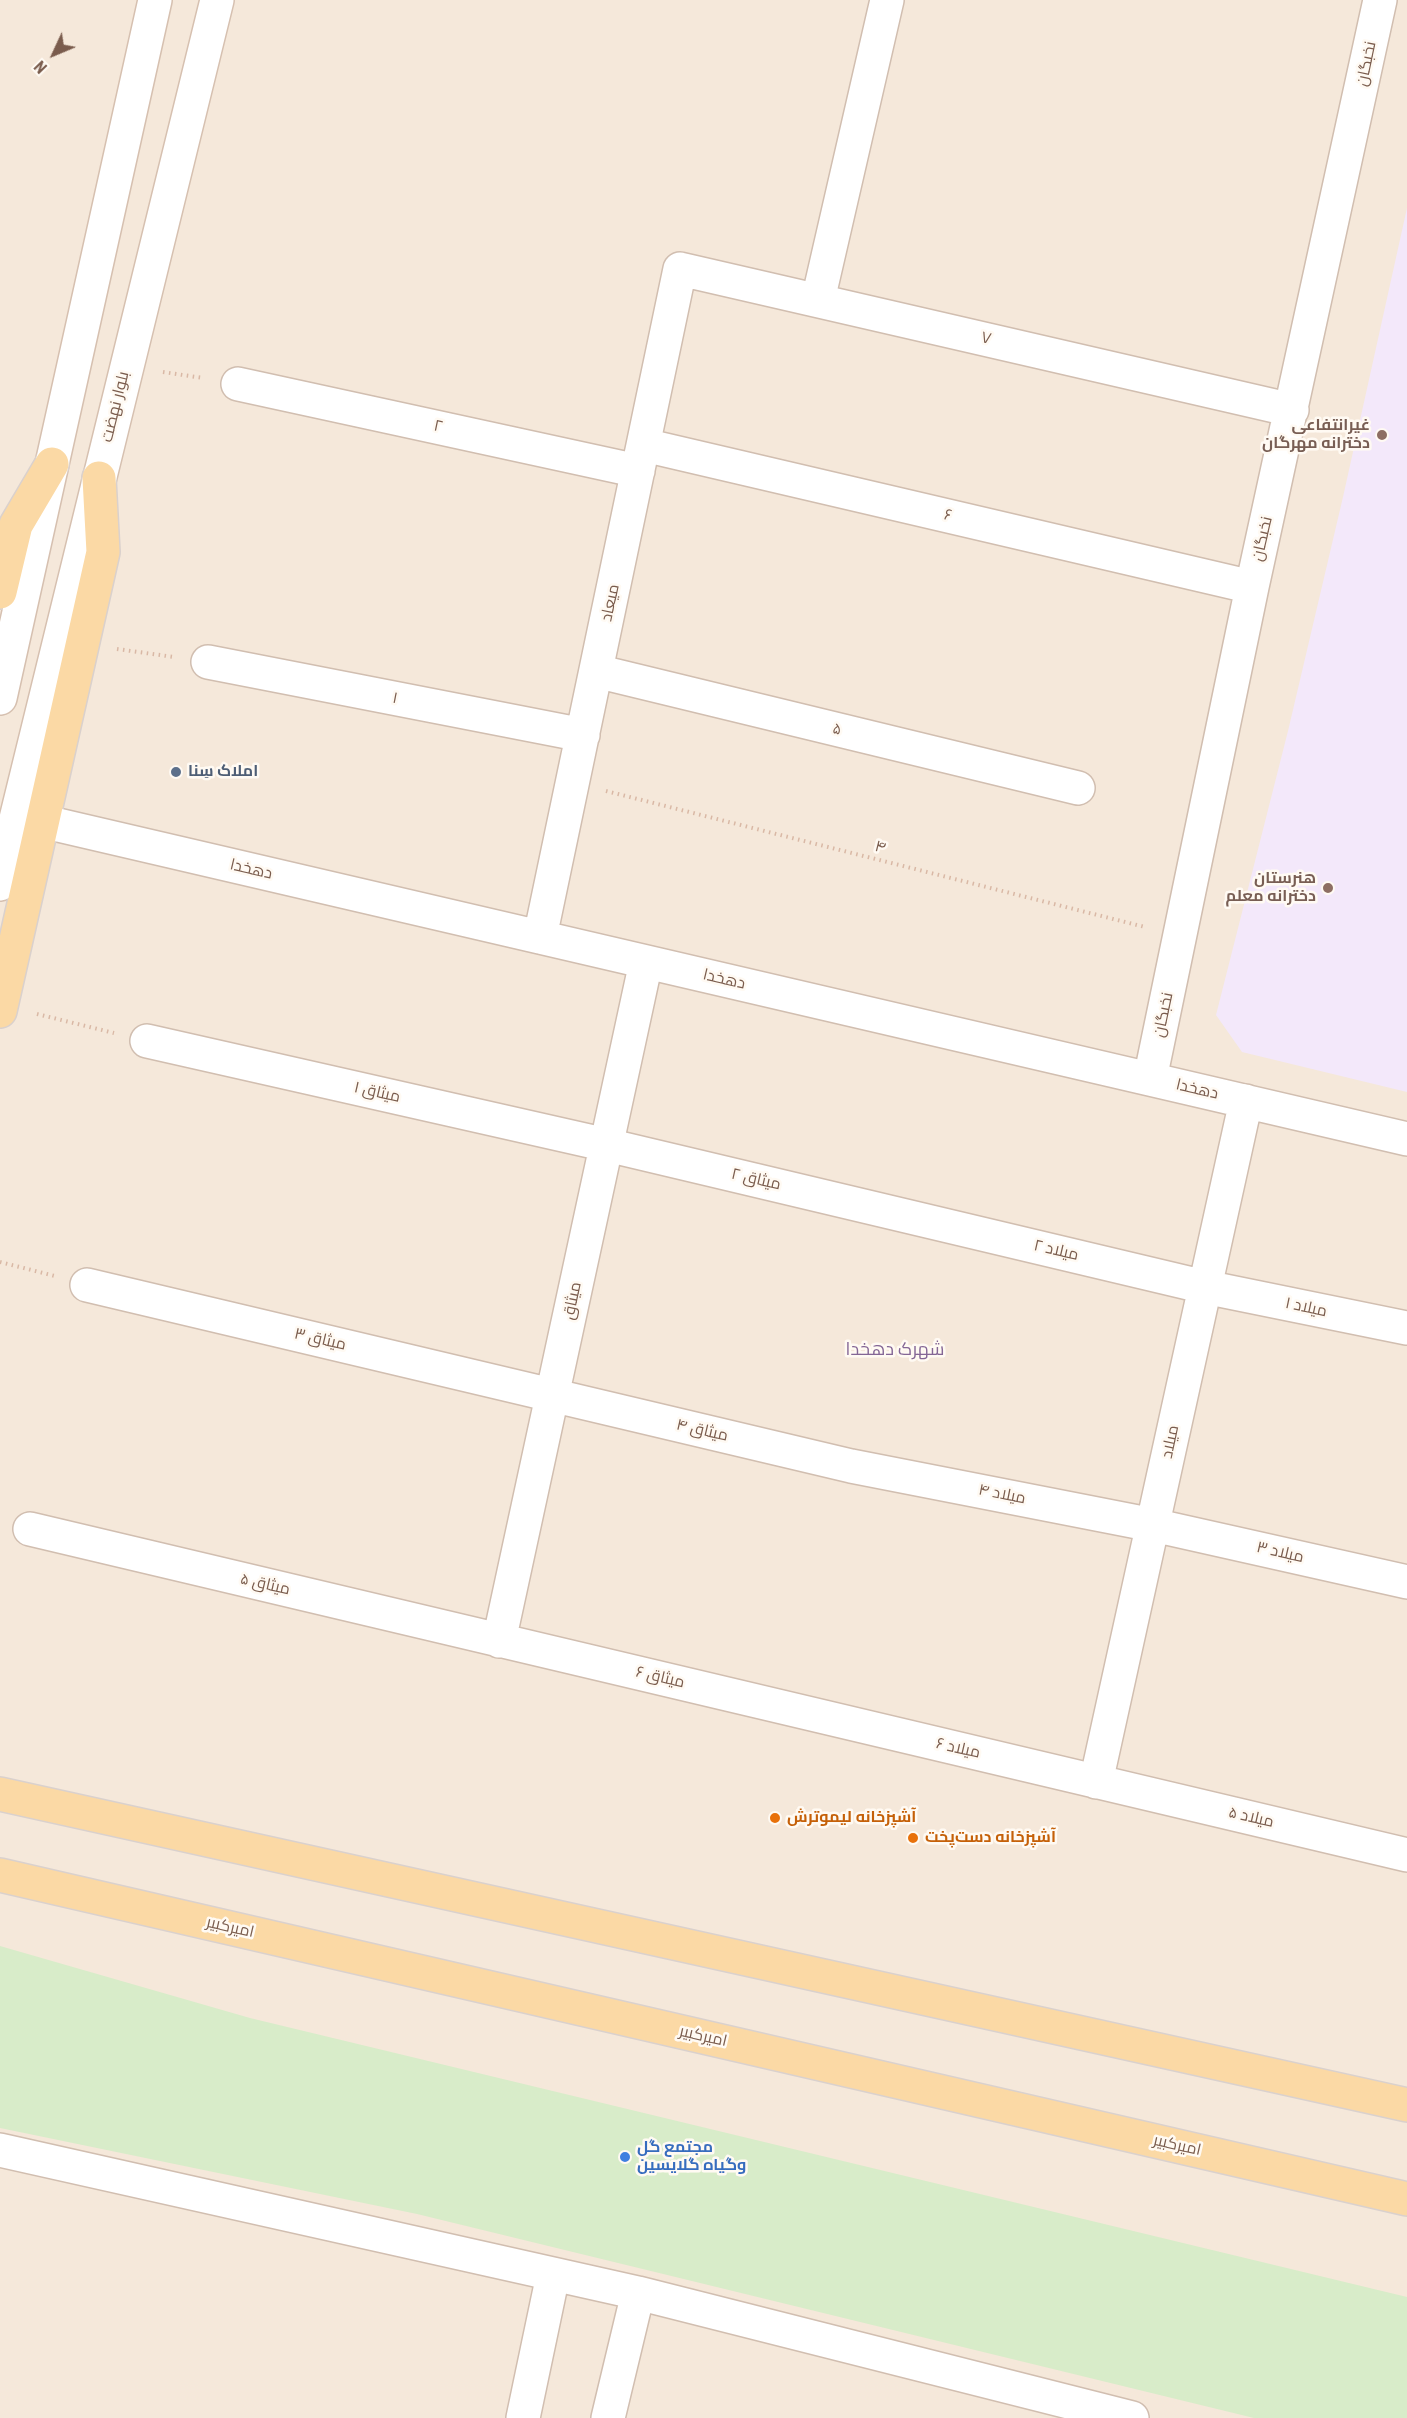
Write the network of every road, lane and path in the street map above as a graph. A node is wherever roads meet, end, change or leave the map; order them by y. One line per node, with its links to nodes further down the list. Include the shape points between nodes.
1 (155, 0): 11 (street)
2 (217, 0): 7 (street, بلوار نهضت)
3 (887, 0): 6 (street)
4 (1380, 0): 9 (street, نخبگان)
5 (680, 269): 6 (street, ۷); 10 (street, میعاد)
6 (819, 300): 9 (street, ۷)
7 (127, 366): 8 (path); 12 (street, بلوار نهضت)
8 (238, 384): 10 (street, ۲)
9 (1292, 410): 13 (street, نخبگان)
10 (641, 458): 13 (street, ۶); 17 (street, میعاد)
11 (52, 464): 14 (main road, via 16,525); 18 (street)
12 (99, 478): 15 (main road, via 103,552); 22 (street, بلوار نهضت)
13 (1252, 588): 24 (street, نخبگان)
14 (0, 592)
15 (81, 643): 16 (path); 22 (main road)
16 (208, 662): 19 (street, ۱)
17 (596, 671): 19 (street, میعاد); 21 (street, ۵)
18 (0, 698)
19 (583, 735): 20 (street, میعاد)
20 (573, 783): 24 (path, ۴); 25 (street, میعاد)
21 (1078, 788)
22 (28, 818): 23 (street, بلوار نهضت); 25 (street, دهخدا); 27 (main road)
23 (0, 884)
24 (1181, 936): 29 (street, نخبگان)
25 (540, 937): 26 (street, دهخدا)
26 (646, 962): 29 (street, دهخدا); 32 (street, میثاق)
27 (1, 1008): 28 (path)
28 (147, 1041): 32 (street, میثاق ۱)
29 (1150, 1079): 30 (street, دهخدا)
30 (1246, 1101): 31 (street, دهخدا); 36 (street, میلاد)
31 (1407, 1139)
32 (607, 1145): 33 (street, میثاق ۲); 38 (street, میثاق)
33 (906, 1216): 36 (street, میلاد ۲)
34 (0, 1262): 35 (path)
35 (87, 1285): 38 (street, میثاق ۳)
36 (1205, 1287): 37 (street, میلاد ۱); 40 (street, میلاد)
37 (1407, 1328)
38 (553, 1395): 39 (street, میثاق ۴); 43 (street, میثاق)
39 (851, 1466): 40 (street, میلاد ۴)
40 (1153, 1525): 42 (street, میلاد ۳); 45 (street, میلاد)
41 (30, 1529): 43 (street, میثاق ۵)
42 (1407, 1582)
43 (499, 1641): 44 (street, میثاق ۶)
44 (820, 1716): 45 (street, میلاد ۶)
45 (1096, 1782): 47 (street, میلاد ۵)
46 (0, 1794): 49 (main road)
47 (1407, 1855)
48 (0, 1875): 51 (main road, امیرکبیر)
49 (1407, 2105)
50 (0, 2150): 52 (street)
51 (1407, 2199)
52 (553, 2275): 53 (street); 54 (street)
53 (638, 2293): 55 (street); 56 (street)
54 (523, 2418)
55 (608, 2418)
56 (1132, 2418)

